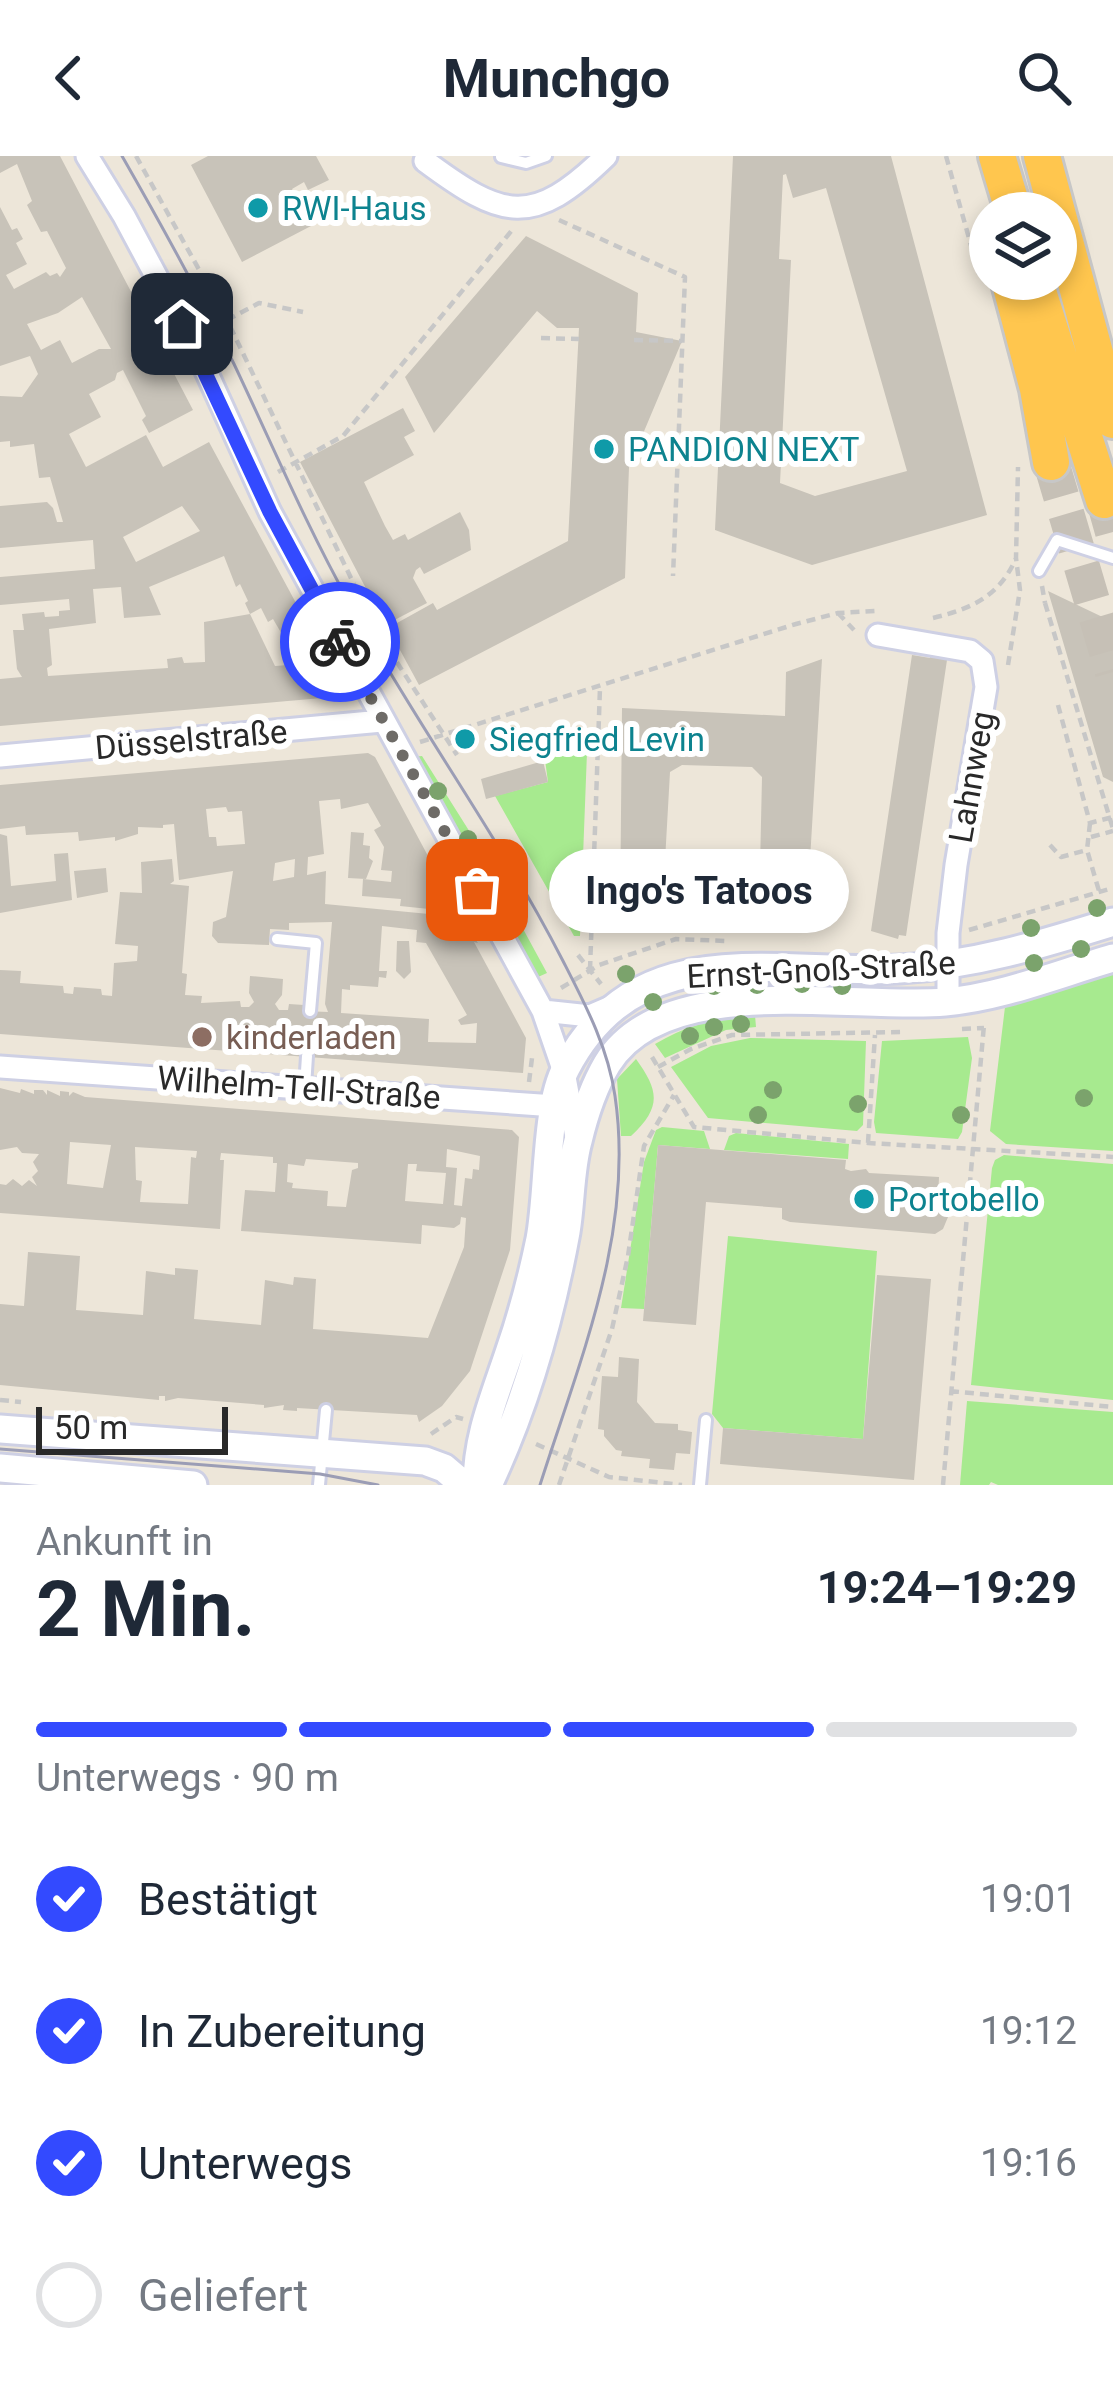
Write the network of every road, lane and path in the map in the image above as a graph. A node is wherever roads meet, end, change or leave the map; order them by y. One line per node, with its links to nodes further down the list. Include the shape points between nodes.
1 (87, 156): 28 (street, via 201,360)
2 (136, 156): 19 (path)
3 (546, 156): 8 (lane, via 526,163)
4 (606, 156): 12 (street, via 557,197)
5 (946, 156): 13 (path)
6 (997, 156): 10 (highway)
7 (1042, 156): 11 (highway)
8 (501, 157)
9 (424, 158): 12 (street, via 481,200)
10 (1007, 192)
11 (1052, 192)
12 (530, 207): 24 (path, via 685,277); 27 (path, via 343,436)
13 (969, 213)
14 (1077, 236): 20 (highway)
15 (1077, 284): 25 (highway)
16 (1004, 300): 26 (highway, via 1038,389)
17 (1041, 300): 29 (highway)
18 (303, 312): 19 (path, via 259,303)
19 (227, 320): 27 (path)
20 (1113, 334)
21 (541, 338): 22 (path)
22 (579, 339)
23 (634, 340): 24 (path)
24 (682, 341): 33 (path)
25 (1113, 419)
26 (1035, 461): 30 (path)
27 (293, 464): 28 (path); 41 (path, via 376,630)
28 (257, 483): 40 (street)
29 (1104, 500)
30 (1016, 558): 35 (path, via 992,595); 37 (path, via 1020,590)
31 (1113, 558): 32 (lane, via 1057,540)
32 (1039, 571)
33 (673, 576)
34 (1045, 602): 47 (path, bridge)
35 (925, 620)
36 (881, 624): 38 (path, via 866,610 838,613); 56 (street, Lahnweg, via 970,651 984,667)
37 (1006, 679)
38 (600, 688): 41 (path); 54 (path, via 590,970)
39 (1058, 705): 46 (path)
40 (382, 721): 42 (street); 44 (street, Düsselstraße)
41 (446, 735): 42 (path); 43 (path)
42 (397, 746): 62 (street)
43 (458, 754)
44 (0, 756)
45 (1113, 817): 46 (path)
46 (1090, 823): 48 (path)
47 (1113, 830): 48 (path)
48 (1091, 837): 50 (path)
49 (1050, 844): 50 (path, via 1061,857)
50 (1088, 850): 51 (path)
51 (1100, 891)
52 (1113, 922): 56 (street, Ernst-Gnoß-Straße, via 1014,953)
53 (277, 939): 63 (lane, via 316,943)
54 (578, 956)
55 (1113, 958): 58 (street, Ernst-Gnoß-Straße)
56 (948, 963): 57 (street, Ernst-Gnoß-Straße); 59 (street, Lahnweg)
57 (667, 977): 61 (street, Ernst-Gnoß-Straße); 64 (street, Ernst-Gnoß-Straße)
58 (988, 995): 59 (street, Ernst-Gnoß-Straße); 65 (path)
59 (948, 1001): 60 (street, Ernst-Gnoß-Straße)
60 (878, 1003): 64 (street, Ernst-Gnoß-Straße, via 742,1000); 68 (path)
61 (616, 1004): 62 (street, via 590,1016); 72 (street, Ernst-Gnoß-Straße)
62 (543, 1011): 72 (street)
63 (310, 1012)
64 (678, 1013): 75 (street, Ernst-Gnoß-Straße, via 637,1034 608,1062)
65 (984, 1028): 66 (path); 77 (path)
66 (962, 1029)
67 (919, 1031): 68 (path)
68 (876, 1033): 71 (path, via 732,1035); 76 (path)
69 (307, 1056): 73 (lane)
70 (0, 1067): 73 (street, Wilhelm-Tell-Straße)
71 (658, 1067)
72 (564, 1072): 74 (street, Ernst-Gnoß-Straße); 75 (street)
73 (305, 1087): 74 (street, Wilhelm-Tell-Straße)
74 (555, 1106): 75 (street); 83 (street, Ernst-Gnoß-Straße, via 532,1276)
75 (577, 1142): 93 (street, Ernst-Gnoß-Straße, via 554,1296)
76 (868, 1143): 77 (path); 86 (path, via 694,1127 674,1095 644,1146 612,1329)
77 (970, 1148): 78 (path); 79 (path)
78 (1113, 1157)
79 (950, 1391): 80 (path); 97 (path)
80 (1113, 1407)
81 (326, 1410): 85 (lane)
82 (706, 1420): 96 (lane)
83 (484, 1423): 87 (street); 92 (street, Ernst-Gnoß-Straße)
84 (0, 1429): 85 (street)
85 (322, 1454): 87 (street); 90 (lane)
86 (568, 1457): 94 (path); 95 (path, via 609,1477)
87 (424, 1462): 91 (street)
88 (0, 1468): 89 (street)
89 (193, 1485)
90 (319, 1485)
91 (464, 1485)
92 (477, 1485)
93 (488, 1485)
94 (559, 1485)
95 (682, 1485)
96 (700, 1485)
97 (943, 1485)

